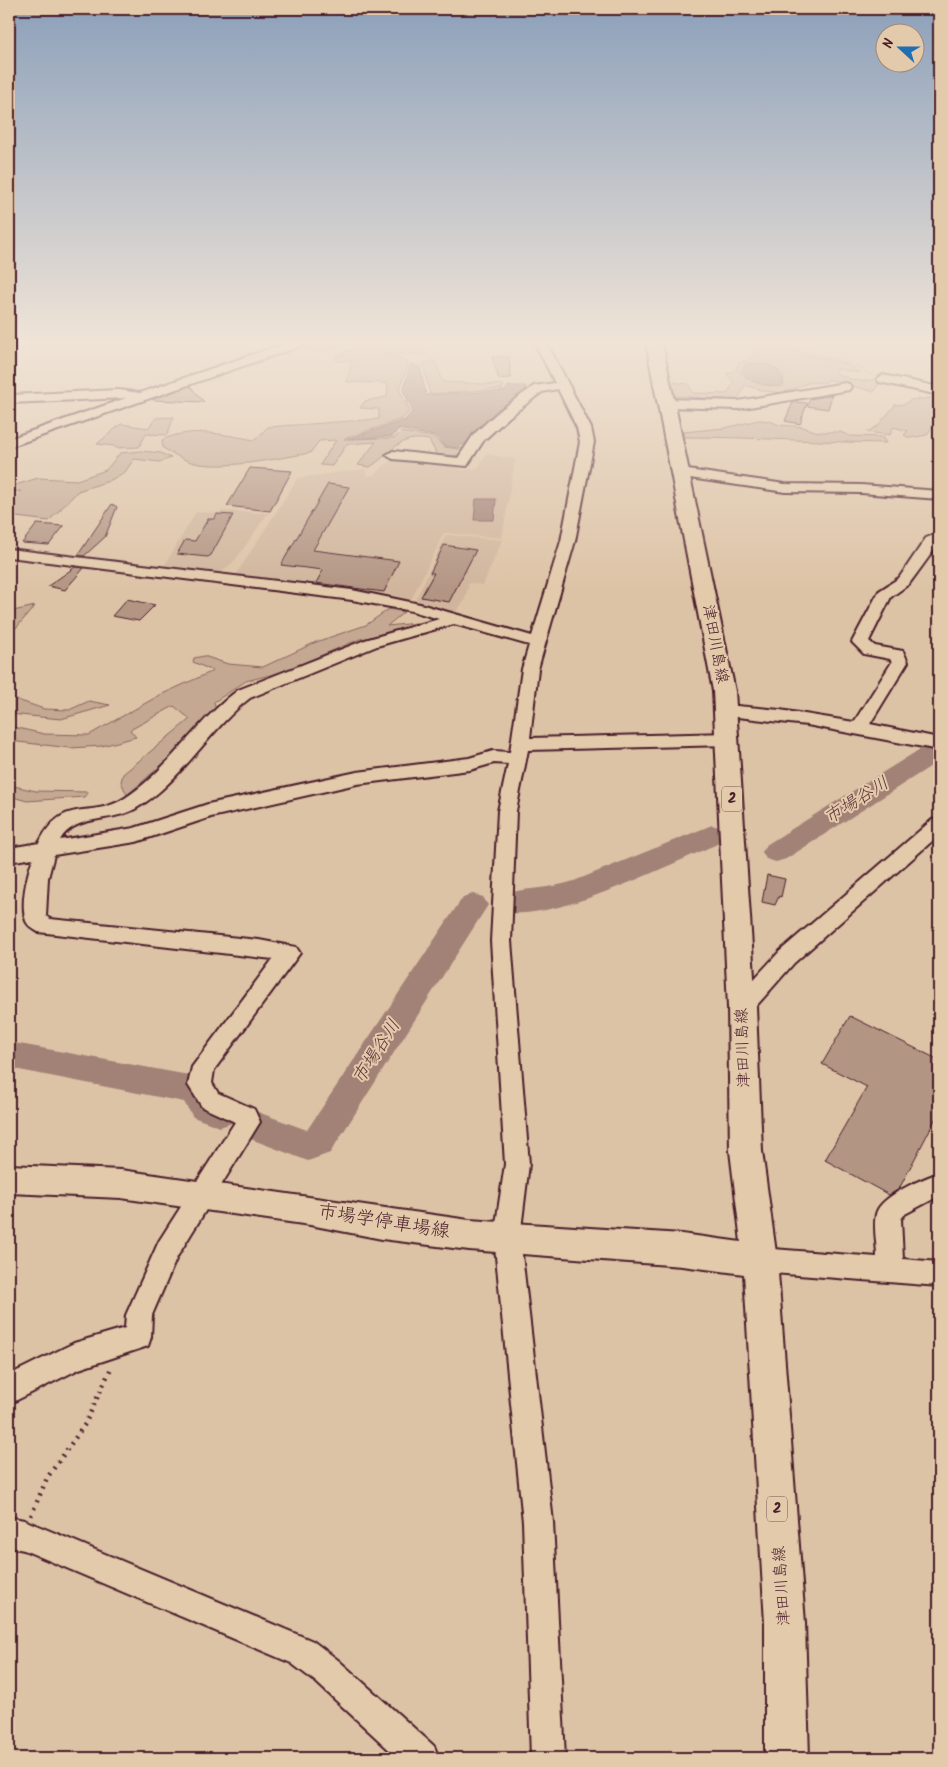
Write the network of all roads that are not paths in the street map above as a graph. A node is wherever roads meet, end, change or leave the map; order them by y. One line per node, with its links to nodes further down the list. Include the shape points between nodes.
1 (61, 425): 5 (street)
2 (492, 425): 6 (street, via 462,462)
3 (583, 425): 12 (street, via 587,442 568,541)
4 (671, 425): 7 (main road, 津田川島線 / 2)
5 (9, 443)
6 (393, 455)
7 (681, 473): 8 (street, via 785,488); 13 (main road, 津田川島線 / 2)
8 (939, 494)
9 (939, 537): 14 (street, via 931,541 904,581 885,594 860,642 870,650 897,655 900,662)
10 (9, 554): 11 (street, via 352,595)
11 (451, 618): 12 (street); 19 (street, via 444,623 371,643 244,694 228,706 133,802 111,812 70,819 56,830)
12 (538, 643): 17 (street, via 530,669)
13 (726, 711): 14 (street, via 757,712); 15 (main road, 津田川島線 / 2)
14 (859, 728): 16 (street)
15 (729, 740): 17 (street); 21 (main road, 津田川島線 / 2)
16 (939, 744)
17 (518, 751): 19 (street, via 470,764 357,778 208,812 136,835); 25 (street, via 507,811 501,941 516,1164)
18 (939, 824): 21 (street, via 851,904 787,956)
19 (43, 851): 20 (street); 24 (street, via 34,907 36,920 45,926 199,939 289,952 203,1067 200,1085 210,1100 246,1116 248,1122)
20 (9, 855)
21 (742, 1007): 26 (main road, 津田川島線 / 2, via 746,1151)
22 (9, 1179): 24 (main road, 市場学停車場線, via 96,1181)
23 (939, 1184): 27 (street, via 896,1206 888,1215)
24 (203, 1195): 25 (main road, 市場学停車場線, via 382,1224); 29 (street, via 168,1249 139,1315 138,1338 74,1357)
25 (507, 1237): 26 (main road, 市場学停車場線, via 682,1250); 32 (street, via 538,1522)
26 (760, 1260): 27 (street); 33 (main road, 津田川島線 / 2, via 785,1623)
27 (891, 1270): 28 (street)
28 (939, 1274)
29 (9, 1390)
30 (16, 1534): 31 (street, via 302,1652)
31 (422, 1758)
32 (548, 1758)
33 (787, 1758)

